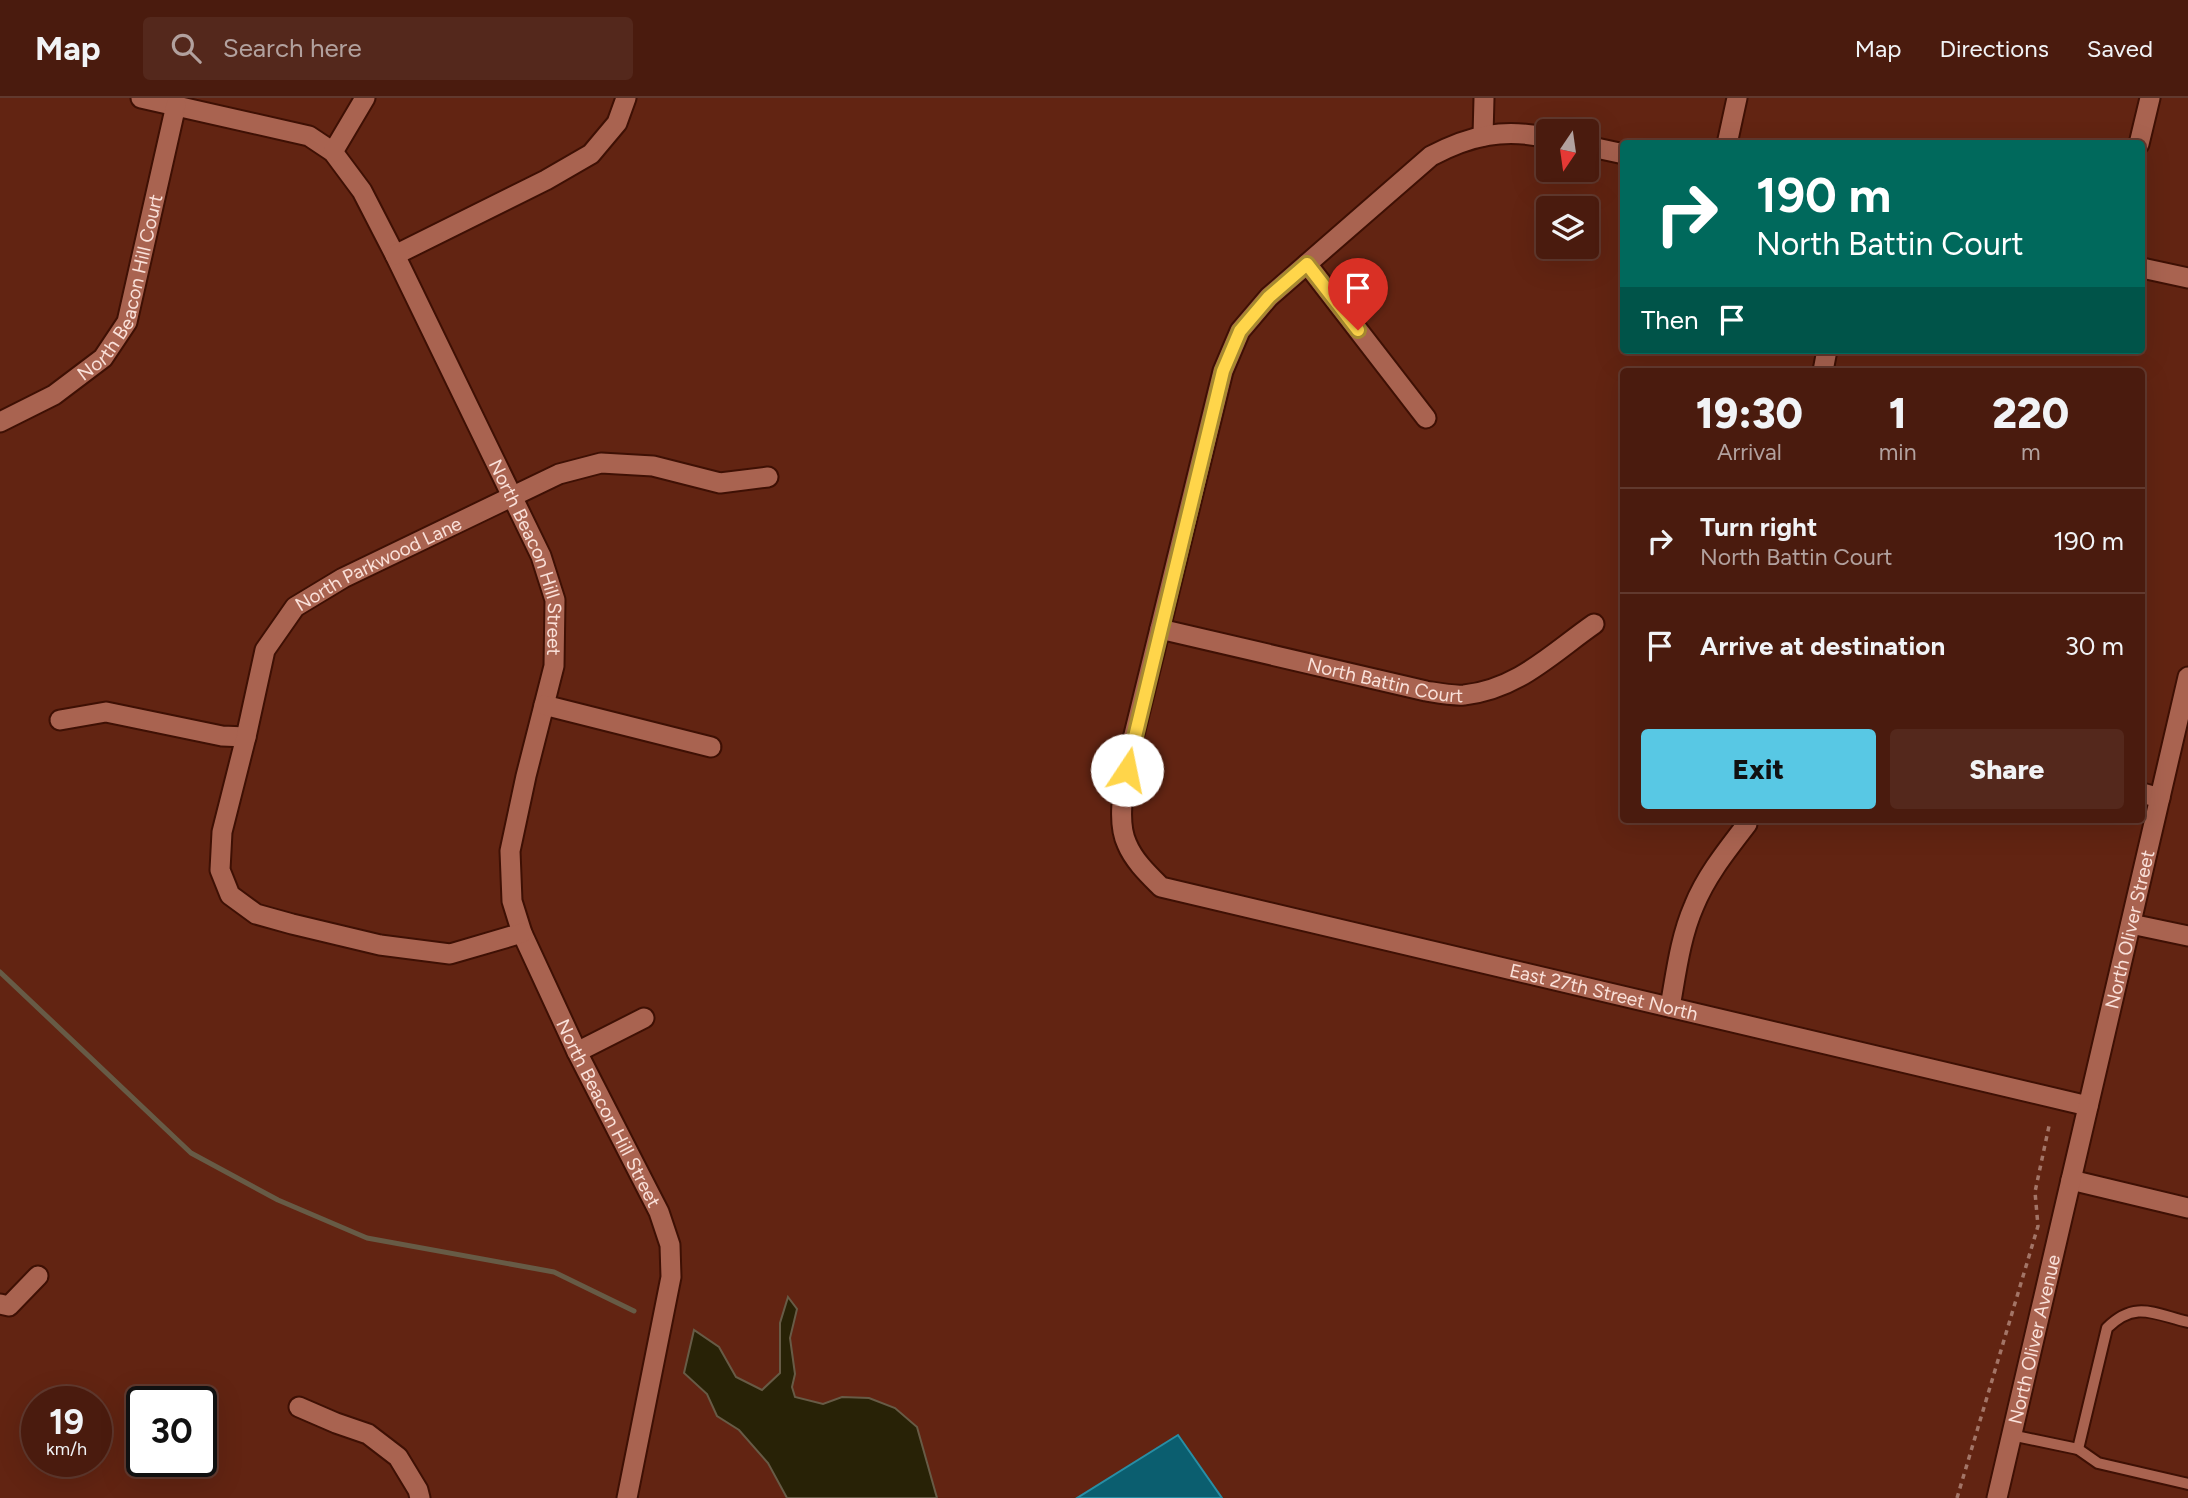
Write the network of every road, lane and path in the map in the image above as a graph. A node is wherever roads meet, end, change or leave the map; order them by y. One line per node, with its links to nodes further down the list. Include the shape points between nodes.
1 (141, 98): 7 (street, North Beacon Hill Street)
2 (365, 98): 13 (street)
3 (626, 98): 15 (street, via 617,122 591,154)
4 (1484, 98): 8 (street)
5 (1737, 98): 10 (street)
6 (2150, 98): 11 (street)
7 (176, 105): 13 (street, North Beacon Hill Street, via 309,136); 20 (street, North Beacon Hill Court, via 127,322 103,358 54,395)
8 (1483, 136): 9 (street, via 1511,132); 16 (street, via 1457,142 1431,156)
9 (1536, 136)
10 (1728, 140)
11 (2140, 140)
12 (1600, 149): 14 (street)
13 (333, 152): 15 (street, North Beacon Hill Street, via 362,191)
14 (1620, 153)
15 (395, 255): 22 (street, North Beacon Hill Street)
16 (1307, 264): 19 (street); 24 (street, via 1269,297 1240,331 1223,371)
17 (2145, 269): 18 (street)
18 (2188, 278)
19 (1426, 418)
20 (0, 422)
21 (768, 477): 22 (street, via 720,483 653,466 601,463 559,474)
22 (512, 496): 26 (street, North Beacon Hill Street, via 541,556 555,600 554,666); 28 (street, North Parkwood Lane, via 343,578 295,607 265,650)
23 (1594, 624): 24 (street, North Battin Court, via 1529,673 1499,689 1461,695 1426,691)
24 (1160, 629): 35 (street, East 27th Street North, via 1121,808 1126,843 1161,887)
25 (2188, 677): 30 (street, North Oliver Street)
26 (544, 705): 29 (street); 33 (street, North Beacon Hill Street, via 510,850 512,901)
27 (60, 720): 28 (street, via 106,712)
28 (246, 737): 33 (street, via 222,832 220,870 230,895 256,914 380,944 450,954)
29 (712, 747)
30 (2151, 795): 32 (street, North Oliver Street)
31 (1747, 824): 35 (street, via 1717,863 1693,907)
32 (2131, 924): 34 (street); 38 (street, North Oliver Street)
33 (522, 933): 37 (street, North Beacon Hill Street)
34 (2188, 936)
35 (1670, 1007): 38 (street, East 27th Street North)
36 (645, 1018): 37 (street)
37 (577, 1052): 50 (street, North Beacon Hill Street, via 659,1212 670,1245 671,1277)
38 (2088, 1106): 40 (street, North Oliver Street)
39 (2049, 1126): 51 (path, via 2035,1192 2038,1226)
40 (2071, 1180): 41 (street); 46 (street, North Oliver Avenue)
41 (2188, 1208)
42 (38, 1276): 43 (street, via 9,1306)
43 (0, 1304)
44 (2188, 1322): 47 (lane, via 2136,1310 2118,1317 2107,1328)
45 (299, 1407): 49 (street, via 368,1434 398,1457)
46 (2011, 1435): 47 (lane); 52 (street, North Oliver Avenue)
47 (2078, 1449): 48 (lane, via 2098,1463)
48 (2188, 1484)
49 (420, 1498)
50 (627, 1498)
51 (1957, 1498)
52 (1997, 1498)

